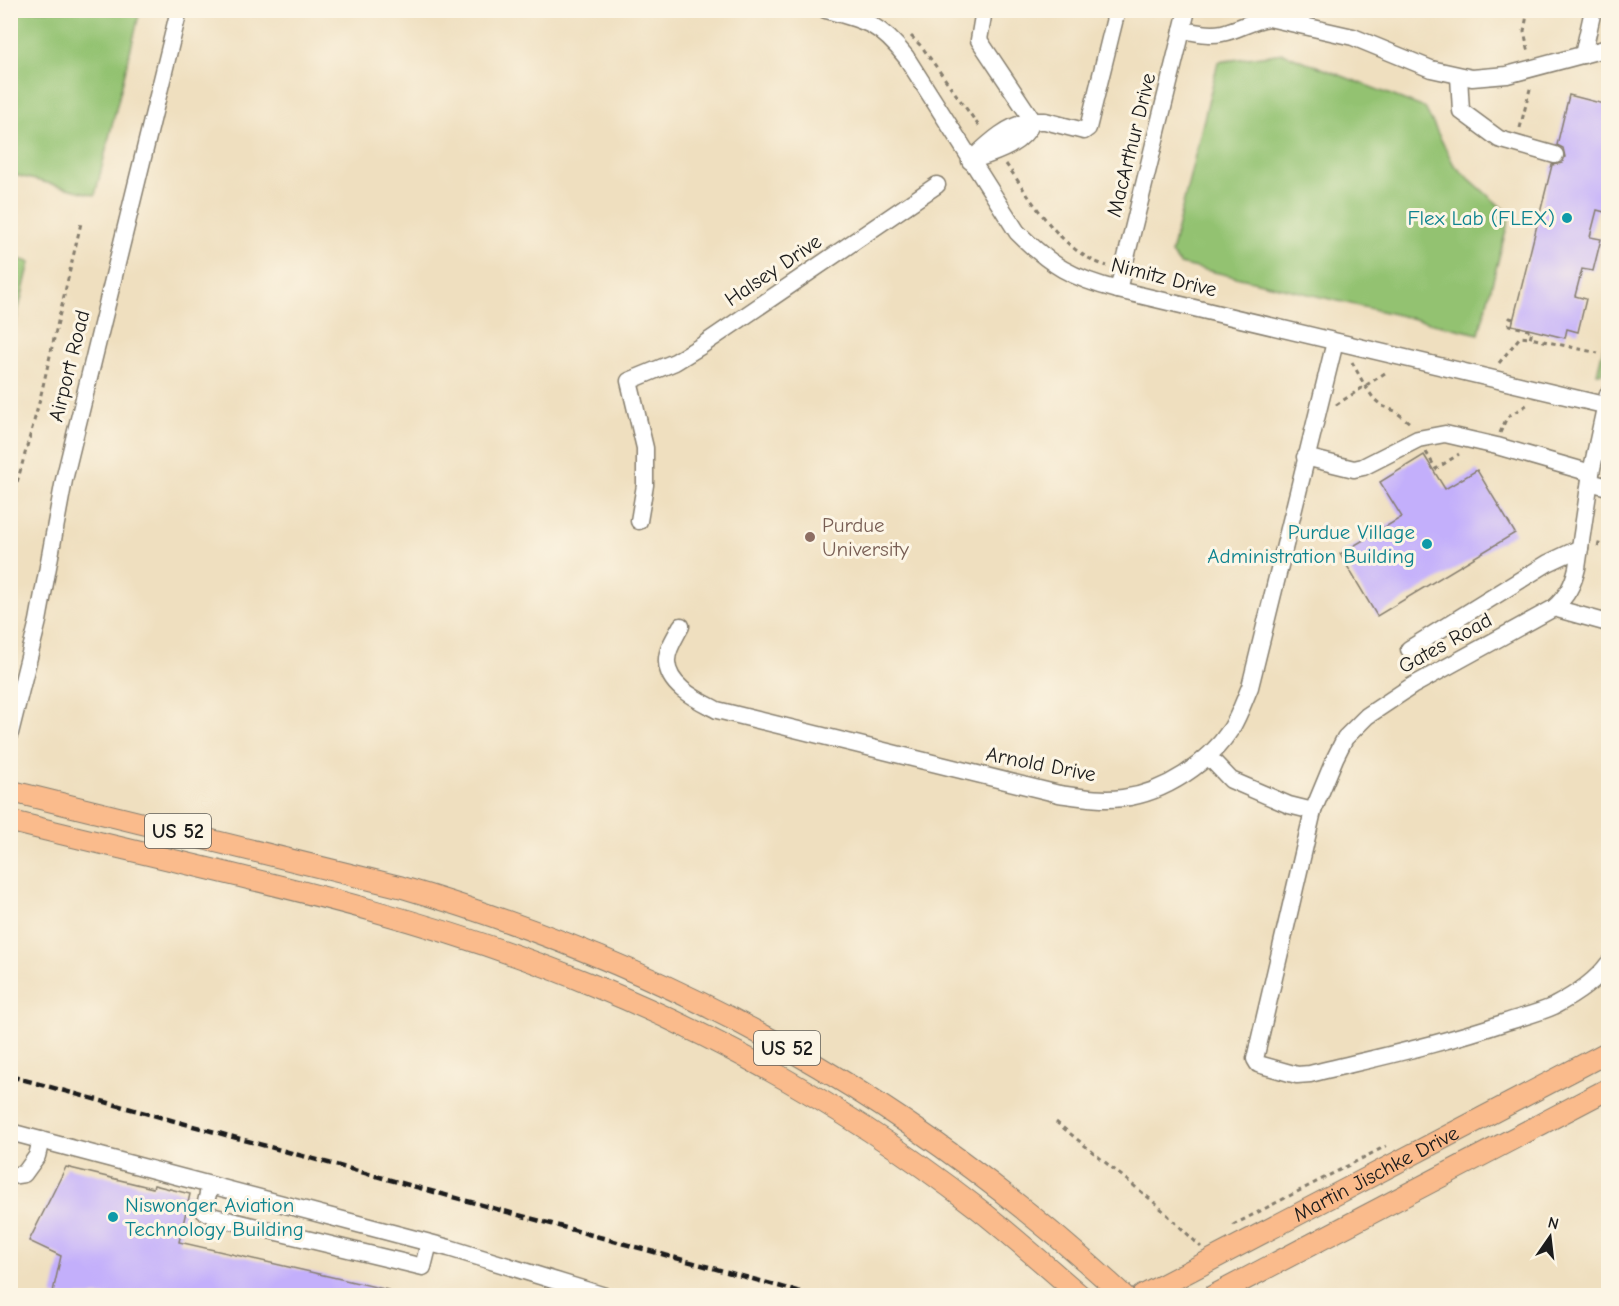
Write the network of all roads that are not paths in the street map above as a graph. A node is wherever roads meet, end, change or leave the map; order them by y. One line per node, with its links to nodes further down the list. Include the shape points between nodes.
1 (179, 10): 27 (street, Airport Road, via 64,480 38,621)
2 (984, 10): 11 (street, via 979,40)
3 (1118, 10): 11 (street, via 1088,128 1084,131)
4 (1187, 10): 7 (street, MacArthur Drive)
5 (1593, 10): 9 (street)
6 (829, 11): 13 (street, Nimitz Drive, via 866,22 891,38)
7 (1182, 30): 10 (street, via 1224,33 1269,18 1353,37 1431,69); 15 (street, MacArthur Drive)
8 (1608, 48): 9 (street)
9 (1583, 55): 10 (street, via 1507,75)
10 (1459, 76): 12 (street, via 1461,111 1499,139)
11 (1033, 121): 13 (street, via 1028,133 1008,147)
12 (1554, 155)
13 (970, 161): 15 (street, Nimitz Drive, via 1017,232 1040,255 1066,272)
14 (937, 185): 21 (street, Halsey Drive, via 701,346 675,362 629,381 645,448 645,485)
15 (1118, 290): 16 (street, Nimitz Drive)
16 (1335, 342): 17 (street, Nimitz Drive); 18 (street, Arnold Drive)
17 (1608, 402): 19 (street, Gates Road)
18 (1305, 457): 19 (street, via 1363,467 1418,439 1445,434 1497,446); 28 (street, Arnold Drive, via 1250,687 1230,730)
19 (1590, 478): 20 (street); 22 (street, Gates Road)
20 (1608, 487)
21 (639, 521)
22 (1580, 548): 23 (street, Gates Road, via 1573,583); 26 (street, via 1548,563)
23 (1554, 608): 24 (street); 30 (street, Gates Road, via 1412,686 1367,716 1345,738)
24 (1608, 623)
25 (681, 626): 28 (street, Arnold Drive, via 667,662 673,677 685,692 717,710 1035,789 1089,799 1124,798 1177,778)
26 (1409, 649)
27 (10, 733)
28 (1208, 756): 30 (street, via 1231,780)
29 (10, 791): 43 (main road, US 52, via 411,890 534,930 661,983 792,1051 912,1125 1051,1230)
30 (1313, 811): 32 (street, Gates Road, via 1264,1014 1255,1059 1258,1064 1297,1075 1310,1074 1485,1029 1552,1006 1578,991)
31 (10, 821): 42 (main road, US 52, via 382,913 590,984 710,1040 834,1109 975,1207)
32 (1608, 964)
33 (1608, 1052): 44 (main road, Martin Jischke Drive)
34 (1608, 1089): 40 (main road, Martin Jischke Drive)
35 (10, 1132): 36 (street)
36 (41, 1140): 37 (street, via 37,1156 24,1174); 38 (street)
37 (10, 1176)
38 (210, 1185): 39 (street); 39 (street, via 204,1211 225,1219 423,1267)
39 (429, 1243): 41 (street)
40 (1245, 1287): 45 (main road, Martin Jischke Drive)
41 (605, 1296)
42 (1081, 1296)
43 (1124, 1296)
44 (1142, 1296)
45 (1213, 1296)

